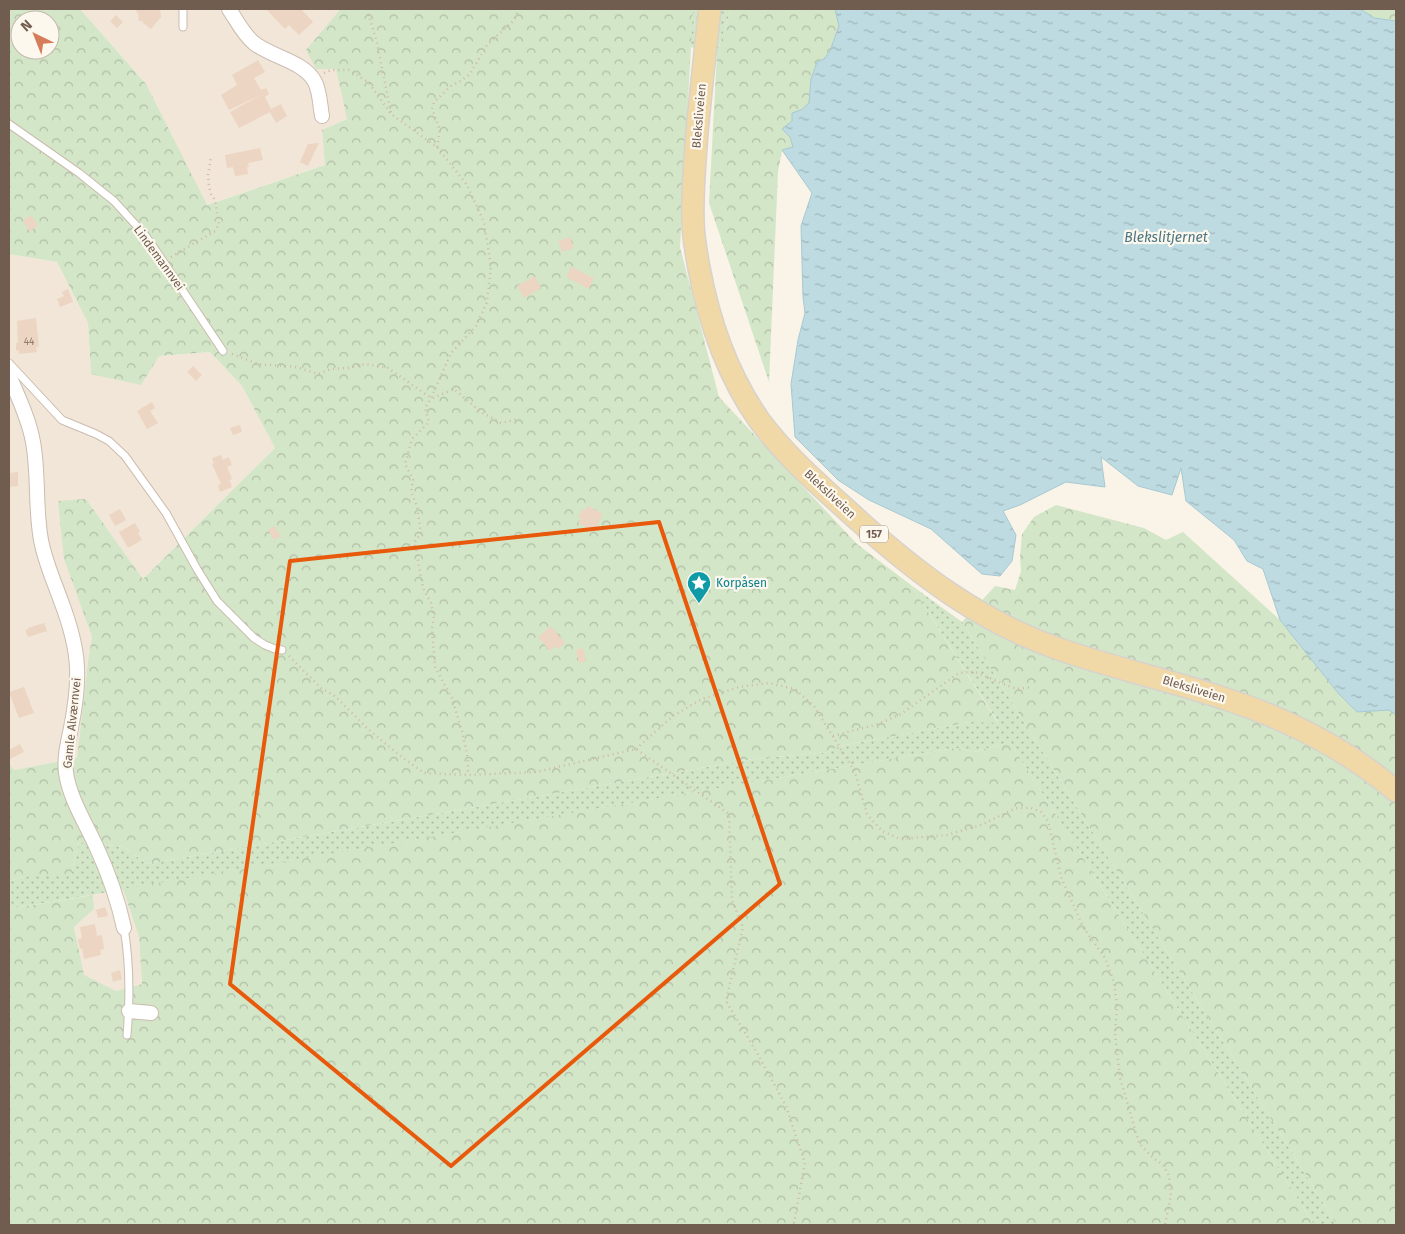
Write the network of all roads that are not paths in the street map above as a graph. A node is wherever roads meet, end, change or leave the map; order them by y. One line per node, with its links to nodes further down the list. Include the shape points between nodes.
1 (183, 9): 4 (lane)
2 (229, 9): 5 (street, via 254,43 310,74 317,89)
3 (710, 9): 11 (main road, Bleksliveien / 157, via 693,179 693,223 698,263 711,319 728,365 759,419 784,450 911,566 948,594 992,619 1056,648 1224,698 1284,721 1344,752)
4 (183, 27)
5 (322, 116)
6 (9, 124): 7 (lane, Lindemannvei, via 114,202 145,235)
7 (223, 351)
8 (9, 363): 10 (lane, via 62,420 115,445 166,513 217,601 254,638)
9 (9, 375): 12 (street, Gamle Alværnvei, via 26,415 33,442 41,540 75,649 78,677 66,772 74,799 103,861)
10 (282, 650)
11 (1396, 791)
12 (124, 928): 13 (lane, Gamle Alværnvei)
13 (129, 1011): 14 (street); 15 (lane, Gamle Alværnvei)
14 (151, 1013)
15 (127, 1035)

